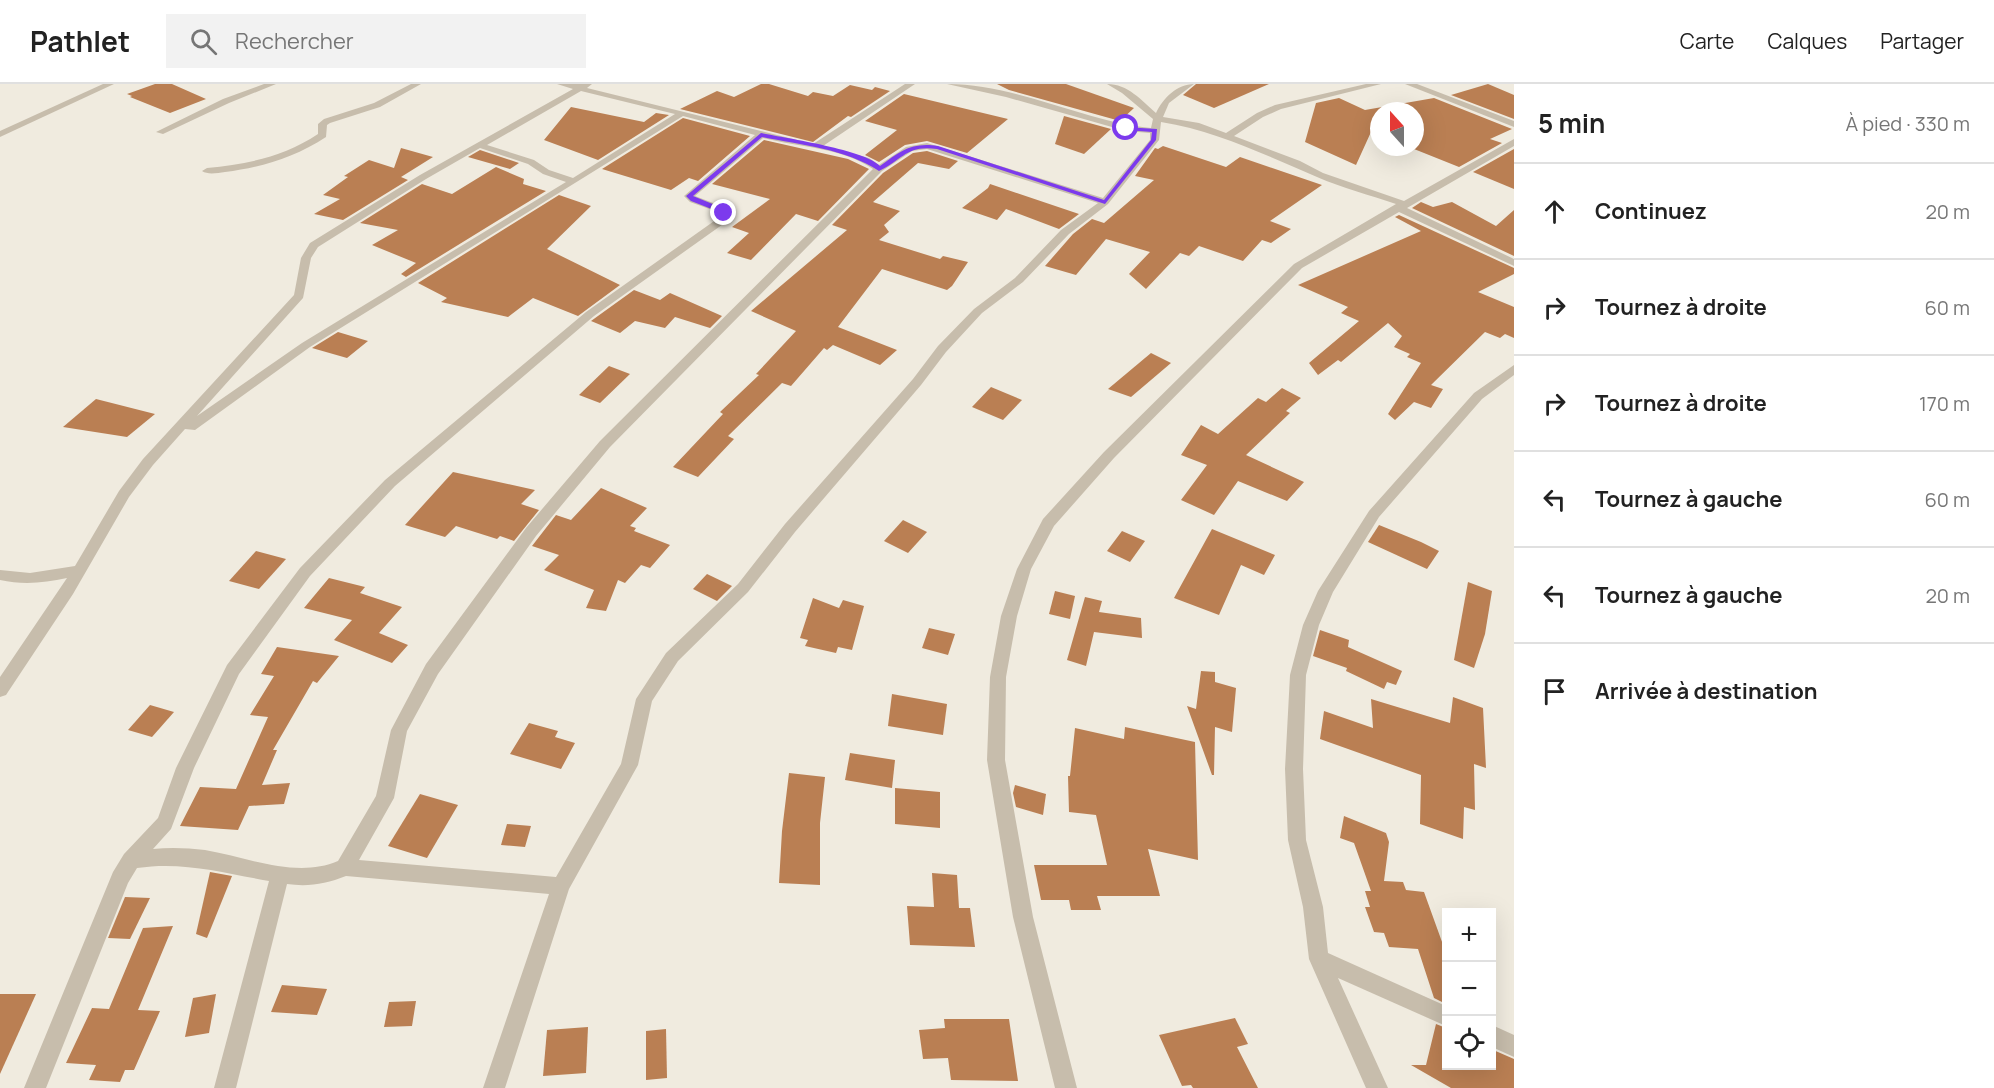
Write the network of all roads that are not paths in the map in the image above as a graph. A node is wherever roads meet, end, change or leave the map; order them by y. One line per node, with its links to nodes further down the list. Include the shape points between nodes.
1 (110, 84): 16 (street)
2 (272, 84): 15 (street)
3 (417, 84): 23 (street, via 369,108 327,121 322,124 323,135 284,158 261,165)
4 (561, 84): 11 (street)
5 (911, 84): 21 (street)
6 (951, 84): 14 (street, via 1126,128)
7 (1111, 84): 14 (street, via 1125,91)
8 (1190, 84): 14 (street, via 1165,102)
9 (1377, 84): 18 (street, via 1278,107)
10 (1408, 84): 13 (street)
11 (583, 87): 12 (street); 20 (street)
12 (682, 113): 17 (street); 24 (street)
13 (1514, 124)
14 (1156, 125): 18 (street, via 1196,125); 25 (street, via 1154,140)
15 (160, 132)
16 (0, 134)
17 (761, 135): 21 (street); 33 (street, via 689,196 722,210 722,220 590,314 390,483 305,572 233,670 185,768 165,823)
18 (1227, 137): 26 (street)
19 (1514, 142): 26 (street)
20 (479, 145): 24 (street); 29 (street, via 314,245 306,258 299,296 291,308)
21 (816, 146): 22 (street, via 866,160)
22 (879, 169): 25 (street, via 909,149 927,146); 34 (street, via 605,444 531,532 432,669 399,730 385,798)
23 (207, 171)
24 (574, 181): 29 (street, via 306,345)
25 (1105, 202): 36 (street, via 1065,232 1019,280 970,319 742,588 672,657 644,699 630,765)
26 (1400, 206): 27 (street); 44 (street, via 1298,266 1109,455 1048,523 1024,569 1009,616 998,677 996,760 1023,917)
27 (1514, 263)
28 (1514, 369): 37 (street, via 1478,396 1374,514 1326,591 1311,625 1298,675 1294,769 1297,840)
29 (168, 442): 30 (street, via 124,494)
30 (79, 570): 31 (street, via 55,577 17,578); 32 (street)
31 (0, 574)
32 (0, 690)
33 (131, 860): 35 (street, via 155,856 203,858); 41 (street, via 120,878)
34 (345, 867): 35 (street, via 337,873 312,876); 36 (street)
35 (280, 874): 42 (street)
36 (561, 886): 43 (street)
37 (1320, 959): 38 (street); 45 (street)
38 (1442, 1014)
39 (1496, 1038): 40 (street)
40 (1514, 1046)
41 (35, 1088)
42 (225, 1088)
43 (494, 1088)
44 (1066, 1088)
45 (1377, 1088)

